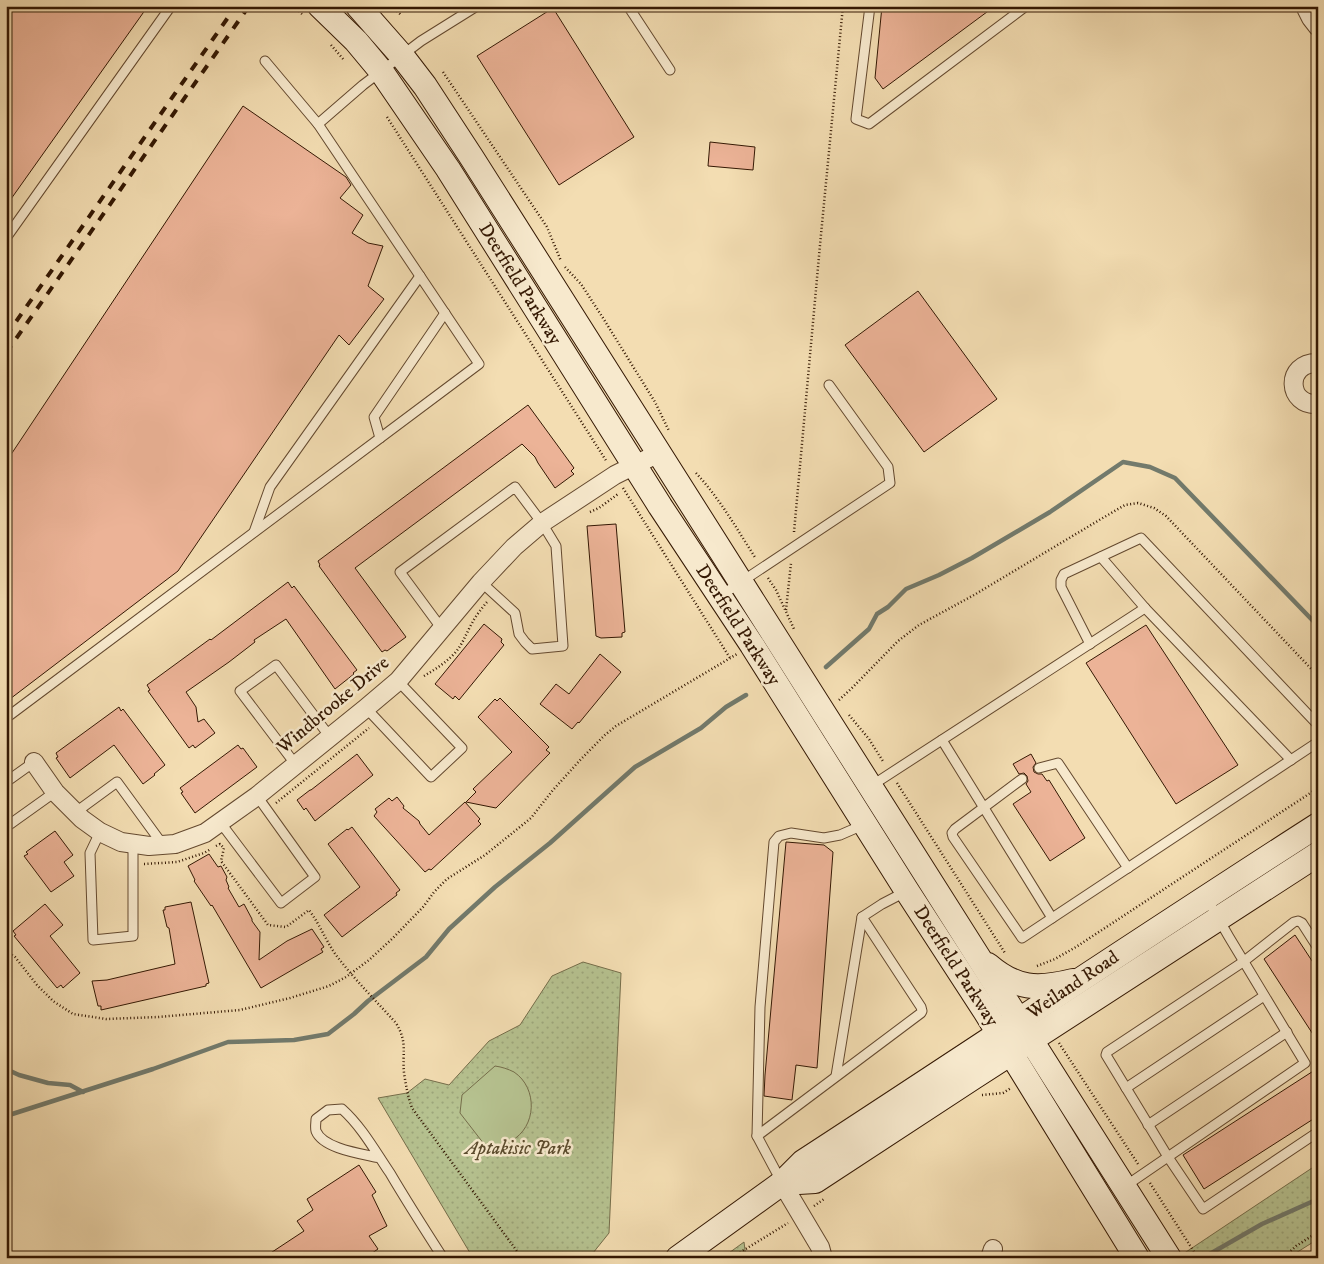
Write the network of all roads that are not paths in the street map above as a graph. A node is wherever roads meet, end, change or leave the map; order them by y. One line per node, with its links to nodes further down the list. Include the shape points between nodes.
1 (171, 6): 15 (lane)
2 (320, 6): 13 (main road, Deerfield Parkway)
3 (358, 6): 10 (main road, Deerfield Parkway)
4 (476, 6): 10 (lane)
5 (628, 6): 12 (lane)
6 (870, 6): 7 (lane, via 856,119 868,124)
7 (1026, 6)
8 (1305, 6): 9 (street)
9 (1318, 27)
10 (402, 56): 13 (lane); 22 (main road, Deerfield Parkway)
11 (265, 61): 14 (lane)
12 (670, 70)
13 (381, 71): 14 (lane); 23 (main road, Deerfield Parkway, via 448,169)
14 (318, 124): 16 (lane)
15 (6, 238)
16 (420, 276): 17 (lane); 25 (lane, via 270,487)
17 (445, 313): 21 (lane, via 374,417); 21 (lane, via 479,364)
18 (1318, 363): 20 (street, via 1304,365 1293,381 1302,400)
19 (829, 386): 28 (lane, via 888,467 890,483)
20 (1318, 404)
21 (380, 438): 25 (lane)
22 (665, 444): 23 (street, Windbrooke Drive); 28 (main road, Deerfield Parkway)
23 (625, 470): 24 (street, Windbrooke Drive); 29 (main road, Deerfield Parkway, via 660,506)
24 (542, 523): 27 (street, Windbrooke Drive, via 514,547); 27 (lane, via 556,546 563,646 532,650 519,634 515,613); 31 (lane, via 515,487 400,572)
25 (254, 532): 35 (lane)
26 (1101, 557): 30 (lane); 32 (lane, via 1064,574 1060,580); 36 (lane, via 1141,538)
27 (482, 582): 31 (street, Windbrooke Drive)
28 (742, 583): 29 (lane); 46 (main road, Deerfield Parkway)
29 (720, 596): 52 (main road, Deerfield Parkway)
30 (1145, 608): 32 (lane); 40 (lane)
31 (442, 629): 33 (street, Windbrooke Drive)
32 (1090, 644): 38 (lane)
33 (398, 681): 34 (street, Windbrooke Drive); 34 (lane, via 462,748 431,777)
34 (366, 708): 37 (street, Windbrooke Drive)
35 (6, 718)
36 (1318, 725)
37 (330, 737): 42 (street, Windbrooke Drive); 42 (lane, via 276,665 240,691)
38 (942, 740): 46 (lane); 49 (lane)
39 (1318, 742): 40 (lane)
40 (1291, 760): 59 (lane)
41 (34, 762): 45 (lane); 47 (street, Windbrooke Drive)
42 (296, 765): 48 (street, Windbrooke Drive)
43 (1039, 768): 59 (lane, via 1058,763)
44 (1022, 779): 49 (lane)
45 (6, 782)
46 (871, 786): 66 (main road, Deerfield Parkway)
47 (55, 792): 50 (street, Windbrooke Drive); 54 (lane)
48 (256, 796): 51 (street, Windbrooke Drive); 51 (lane, via 316,877 281,903)
49 (984, 808): 63 (lane); 63 (lane, via 955,829 953,837 1022,938)
50 (76, 812): 55 (street, Windbrooke Drive); 57 (lane, via 118,782)
51 (220, 822): 57 (street, Windbrooke Drive, via 205,833)
52 (865, 824): 60 (main road, Deerfield Parkway); 77 (lane, via 840,835 824,838 791,833 779,836 774,842 760,1007)
53 (1318, 825): 61 (main road, Weiland Road)
54 (6, 827)
55 (100, 832): 56 (street, Windbrooke Drive, via 121,842); 56 (lane, via 90,854 93,940 133,936)
56 (138, 845): 57 (street, Windbrooke Drive)
57 (164, 845)
58 (1318, 854): 64 (main road, Weiland Road)
59 (1128, 868): 63 (lane)
60 (907, 891): 62 (lane); 72 (main road, Deerfield Parkway)
61 (1206, 897): 64 (lane); 68 (main road, Weiland Road)
62 (862, 917): 73 (lane); 73 (lane, via 922,1011)
63 (1052, 918)
64 (1219, 918): 67 (lane); 70 (main road, Weiland Road)
65 (1318, 948): 67 (lane, via 1298,921)
66 (980, 959): 68 (main road, via 994,971 1024,986 1059,985); 70 (main road, Deerfield Parkway)
67 (1243, 962): 69 (lane); 74 (lane, via 1107,1052 1107,1058)
68 (1082, 979): 70 (main road, Weiland Road)
69 (1264, 996): 71 (lane); 74 (lane)
70 (1025, 1030): 72 (main road, Weiland Road); 81 (main road, Deerfield Parkway)
71 (1286, 1032): 75 (lane); 78 (lane, via 1305,1063)
72 (1005, 1043): 80 (main road, Weiland Road, via 802,1162); 85 (main road, Deerfield Parkway)
73 (836, 1076): 77 (lane)
74 (1126, 1088): 75 (lane)
75 (1148, 1125): 78 (lane)
76 (1318, 1132): 78 (lane, via 1203,1209)
77 (757, 1136): 80 (lane)
78 (1168, 1157): 81 (lane)
79 (380, 1158): 79 (lane, via 365,1134 342,1109 328,1110 316,1119 315,1130 321,1138 336,1147); 82 (lane)
80 (782, 1183): 83 (main road, Weiland Road); 84 (street, via 820,1247)
81 (1124, 1187): 86 (main road, Deerfield Parkway)
82 (443, 1258)
83 (678, 1258)
84 (823, 1258)
85 (1137, 1258)
86 (1169, 1258)

